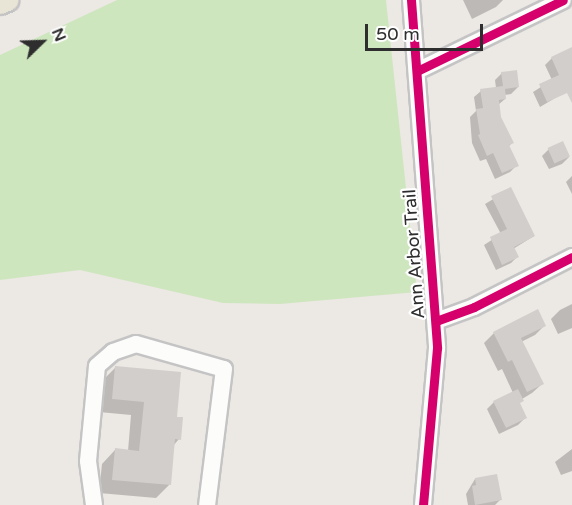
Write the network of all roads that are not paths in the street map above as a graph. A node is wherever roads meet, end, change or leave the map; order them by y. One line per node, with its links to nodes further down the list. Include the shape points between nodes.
1 (7, 0): 4 (main road)
2 (411, 0): 5 (street, Ann Arbor Trail)
3 (563, 0): 5 (street)
4 (0, 3)
5 (417, 71): 7 (street, Ann Arbor Trail)
6 (572, 257): 7 (street, via 474,307)
7 (436, 321): 10 (street, Ann Arbor Trail, via 436,383)
8 (94, 505): 9 (street, via 88,461 97,366 113,352 136,344 224,369)
9 (207, 505)
10 (423, 505)

